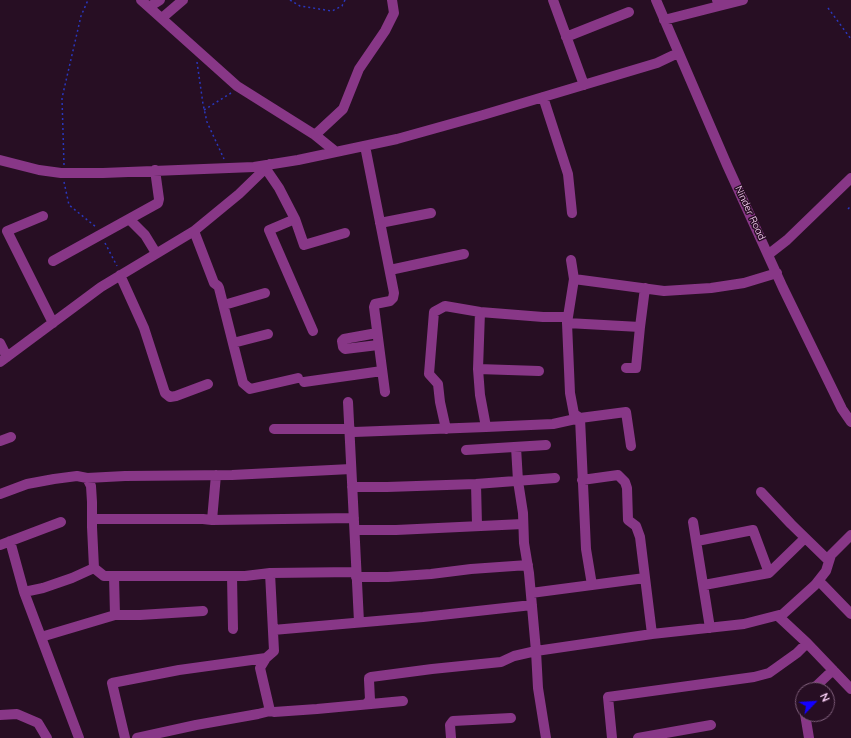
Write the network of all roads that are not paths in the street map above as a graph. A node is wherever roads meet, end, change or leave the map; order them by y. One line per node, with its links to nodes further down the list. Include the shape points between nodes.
1 (141, 0): 9 (street)
2 (160, 0): 9 (street)
3 (183, 0): 11 (street)
4 (392, 0): 17 (street, via 394,13 359,70 343,109)
5 (553, 0): 13 (street)
6 (656, 0): 12 (street, Ninder Road)
7 (743, 0): 8 (street)
8 (718, 3): 12 (street)
9 (149, 7): 11 (street)
10 (629, 12): 13 (street)
11 (162, 18): 17 (street, via 240,87)
12 (664, 20): 14 (street, Ninder Road)
13 (566, 36): 15 (street)
14 (678, 53): 15 (street, via 657,63); 34 (street, Ninder Road)
15 (584, 85): 16 (street)
16 (543, 97): 18 (street, via 409,136); 25 (street, via 568,174)
17 (315, 135): 19 (street)
18 (365, 146): 19 (street); 29 (street)
19 (336, 152): 21 (street)
20 (0, 160): 22 (street, via 39,170 64,173)
21 (268, 166): 22 (street); 28 (street); 30 (street)
22 (155, 170): 27 (street, via 158,203)
23 (851, 178): 34 (street)
24 (431, 213): 29 (street)
25 (572, 214)
26 (44, 216): 46 (street, via 7,231)
27 (129, 219): 32 (street, via 145,235); 36 (street)
28 (295, 219): 31 (street, via 304,245); 48 (street, via 269,230)
29 (380, 223): 37 (street)
30 (194, 231): 32 (street); 43 (street)
31 (345, 233)
32 (156, 253): 39 (street)
33 (464, 254): 37 (street)
34 (769, 254): 38 (street, Ninder Road)
35 (570, 260): 40 (street)
36 (53, 261)
37 (390, 270): 49 (street, via 393,298 375,304)
38 (777, 273): 41 (street, via 744,283 711,288); 63 (street, Ninder Road, via 842,409)
39 (120, 275): 46 (street); 59 (street, via 144,328 165,393 170,397 176,396)
40 (574, 278): 41 (street); 45 (street)
41 (645, 288): 47 (street)
42 (265, 293): 43 (street)
43 (224, 305): 52 (street)
44 (480, 312): 45 (street); 56 (street); 67 (street, via 445,306 434,312 429,374 438,384)
45 (568, 320): 47 (street); 62 (street, via 570,393 574,414)
46 (53, 323): 54 (street)
47 (640, 327): 55 (street, via 636,368)
48 (313, 331)
49 (377, 333): 53 (street); 53 (street, via 342,341 345,349)
50 (268, 334): 52 (street)
51 (0, 343): 54 (street)
52 (233, 343): 57 (street, via 243,383 250,388)
53 (378, 345): 57 (street)
54 (3, 359)
55 (626, 368)
56 (478, 369): 58 (street); 64 (street)
57 (382, 371): 60 (street)
58 (539, 371)
59 (208, 384)
60 (385, 392)
61 (348, 402): 66 (street)
62 (580, 418): 64 (street, via 553,424); 71 (street, via 626,412); 78 (street)
63 (851, 422)
64 (486, 427): 67 (street)
65 (274, 429): 66 (street)
66 (349, 429): 67 (street, via 354,432); 74 (street)
67 (446, 429)
68 (12, 437): 69 (street)
69 (0, 441)
70 (546, 445): 72 (street)
71 (631, 446)
72 (516, 447): 73 (street); 79 (street)
73 (466, 450)
74 (351, 470): 75 (street); 81 (street)
75 (216, 475): 76 (street); 86 (street)
76 (87, 478): 83 (street, via 77,476 54,479 27,484); 85 (street, via 91,486)
77 (555, 478): 79 (street)
78 (582, 480): 105 (street, via 618,475 625,482 628,520 636,526 640,537); 107 (street, via 586,549)
79 (518, 481): 80 (street); 89 (street)
80 (476, 484): 81 (street); 90 (street)
81 (352, 487): 84 (street)
82 (761, 492): 93 (street)
83 (0, 494)
84 (354, 518): 86 (street); 91 (street)
85 (92, 519): 86 (street); 99 (street)
86 (212, 520)
87 (61, 522): 94 (street)
88 (693, 522): 95 (street)
89 (523, 524): 90 (street); 98 (street)
90 (477, 525): 91 (street)
91 (355, 530): 102 (street)
92 (851, 535): 97 (street, via 831,555)
93 (804, 538): 97 (street); 101 (street)
94 (10, 541): 96 (street); 109 (street)
95 (697, 541): 101 (street, via 753,530); 108 (street)
96 (0, 545)
97 (829, 561): 106 (street, via 826,571)
98 (528, 565): 102 (street, via 388,577); 110 (street)
99 (94, 568): 103 (street, via 104,576); 109 (street, via 49,586)
100 (270, 573): 102 (street); 104 (street); 119 (street)
101 (769, 573): 108 (street)
102 (356, 574): 116 (street)
103 (114, 576): 104 (street); 114 (street)
104 (232, 576): 118 (street)
105 (645, 578): 107 (street); 120 (street)
106 (819, 580): 113 (street); 115 (street)
107 (592, 585): 110 (street)
108 (704, 585): 117 (street)
109 (24, 592): 121 (street)
110 (530, 593): 111 (street)
111 (532, 604): 116 (street); 123 (street)
112 (204, 611): 114 (street)
113 (851, 614)
114 (115, 615): 121 (street)
115 (778, 616): 117 (street); 122 (street)
116 (359, 622): 119 (street)
117 (710, 628): 120 (street)
118 (233, 629)
119 (273, 630): 124 (street, via 274,651)
120 (652, 634): 123 (street)
121 (41, 637): 137 (street)
122 (807, 643): 125 (street); 142 (street, via 769,674 608,697)
123 (536, 651): 129 (street, via 501,662 371,676 370,700); 141 (street, via 538,688)
124 (266, 658): 130 (street, via 260,668); 138 (street, via 179,670 112,683)
125 (833, 670): 126 (street); 127 (street)
126 (820, 682)
127 (851, 689)
128 (403, 701): 129 (street)
129 (366, 704): 130 (street)
130 (270, 711): 135 (street)
131 (0, 715): 136 (street, via 17,714 38,723)
132 (511, 718): 140 (street, via 453,721 450,724)
133 (806, 722): 144 (street)
134 (711, 725): 143 (street)
135 (152, 736): 139 (street)
136 (47, 738)
137 (80, 738)
138 (124, 738)
139 (137, 738)
140 (450, 738)
141 (546, 738)
142 (612, 738)
143 (638, 738)
144 (809, 738)

